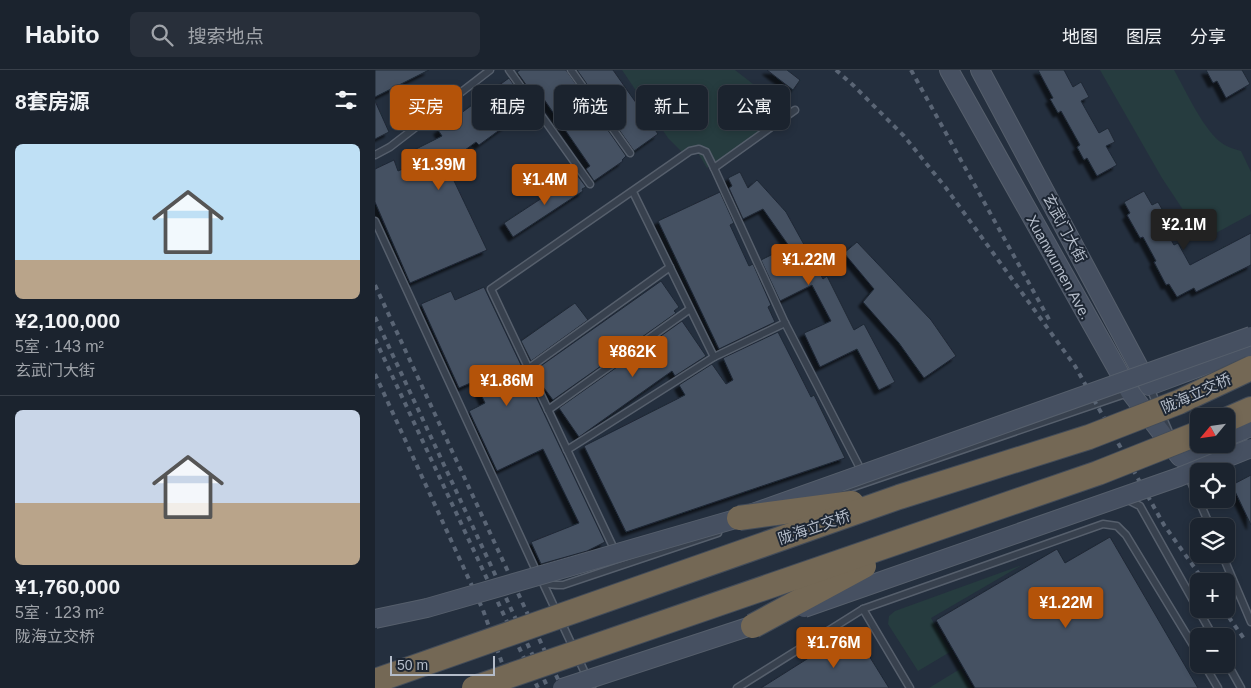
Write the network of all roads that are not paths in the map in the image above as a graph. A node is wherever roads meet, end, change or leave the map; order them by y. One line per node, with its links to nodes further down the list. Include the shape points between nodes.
1 (490, 70): 8 (lane)
2 (509, 70): 10 (lane)
3 (571, 70): 7 (lane)
4 (949, 70): 21 (main road, Xuanwumen Ave.)
5 (980, 70): 21 (main road, 玄武门大街)
6 (795, 110): 9 (lane)
7 (630, 153)
8 (375, 155)
9 (714, 168): 11 (lane, via 705,152 699,149); 15 (lane)
10 (590, 184)
11 (633, 192): 13 (lane); 19 (lane, via 491,289)
12 (375, 221): 42 (lane)
13 (670, 267): 14 (lane); 19 (lane)
14 (691, 309): 18 (lane); 23 (lane)
15 (785, 323): 18 (lane); 32 (lane)
16 (1251, 336): 37 (main road, bridge)
17 (1251, 348): 21 (main road)
18 (714, 357): 29 (lane)
19 (529, 368): 23 (lane)
20 (1251, 368): 33 (highway, 陇海立交桥, bridge, via 1179,402 1089,437)
21 (1140, 389): 31 (main road, Xuanwumen Ave.); 32 (lane)
22 (1251, 409): 24 (highway)
23 (548, 410): 29 (lane)
24 (1235, 416)
25 (1251, 427): 26 (main road)
26 (1235, 433)
27 (1190, 437): 38 (highway, bridge, via 1098,473)
28 (1251, 448): 41 (main road, bridge, via 1179,477)
29 (567, 450): 40 (lane)
30 (1190, 453): 31 (main road)
31 (1180, 457): 36 (lane)
32 (867, 482): 34 (lane)
33 (899, 497): 37 (highway, bridge); 49 (highway, 陇海立交桥, bridge)
34 (820, 498)
35 (811, 502): 37 (lane)
36 (1207, 518)
37 (733, 525): 40 (lane); 44 (main road, bridge, via 427,608)
38 (931, 530): 46 (highway, bridge); 55 (highway, bridge)
39 (1226, 563): 45 (lane)
40 (622, 565): 42 (lane, via 563,585)
41 (878, 582): 46 (main road, bridge); 47 (lane, via 1129,500 1140,506); 53 (lane)
42 (543, 583): 53 (lane)
43 (863, 609): 48 (lane, via 1103,524 1117,526 1126,535); 58 (lane); 59 (lane)
44 (375, 619)
45 (1251, 622)
46 (753, 626): 56 (main road, bridge)
47 (1209, 628)
48 (1190, 640)
49 (445, 657): 52 (highway, bridge); 54 (highway, 陇海立交桥, bridge)
50 (1210, 673): 60 (lane)
51 (1233, 673): 61 (lane)
52 (375, 675)
53 (587, 677): 57 (lane)
54 (375, 681)
55 (473, 688)
56 (562, 688)
57 (592, 688)
58 (737, 688)
59 (910, 688)
60 (1219, 688)
61 (1241, 688)

